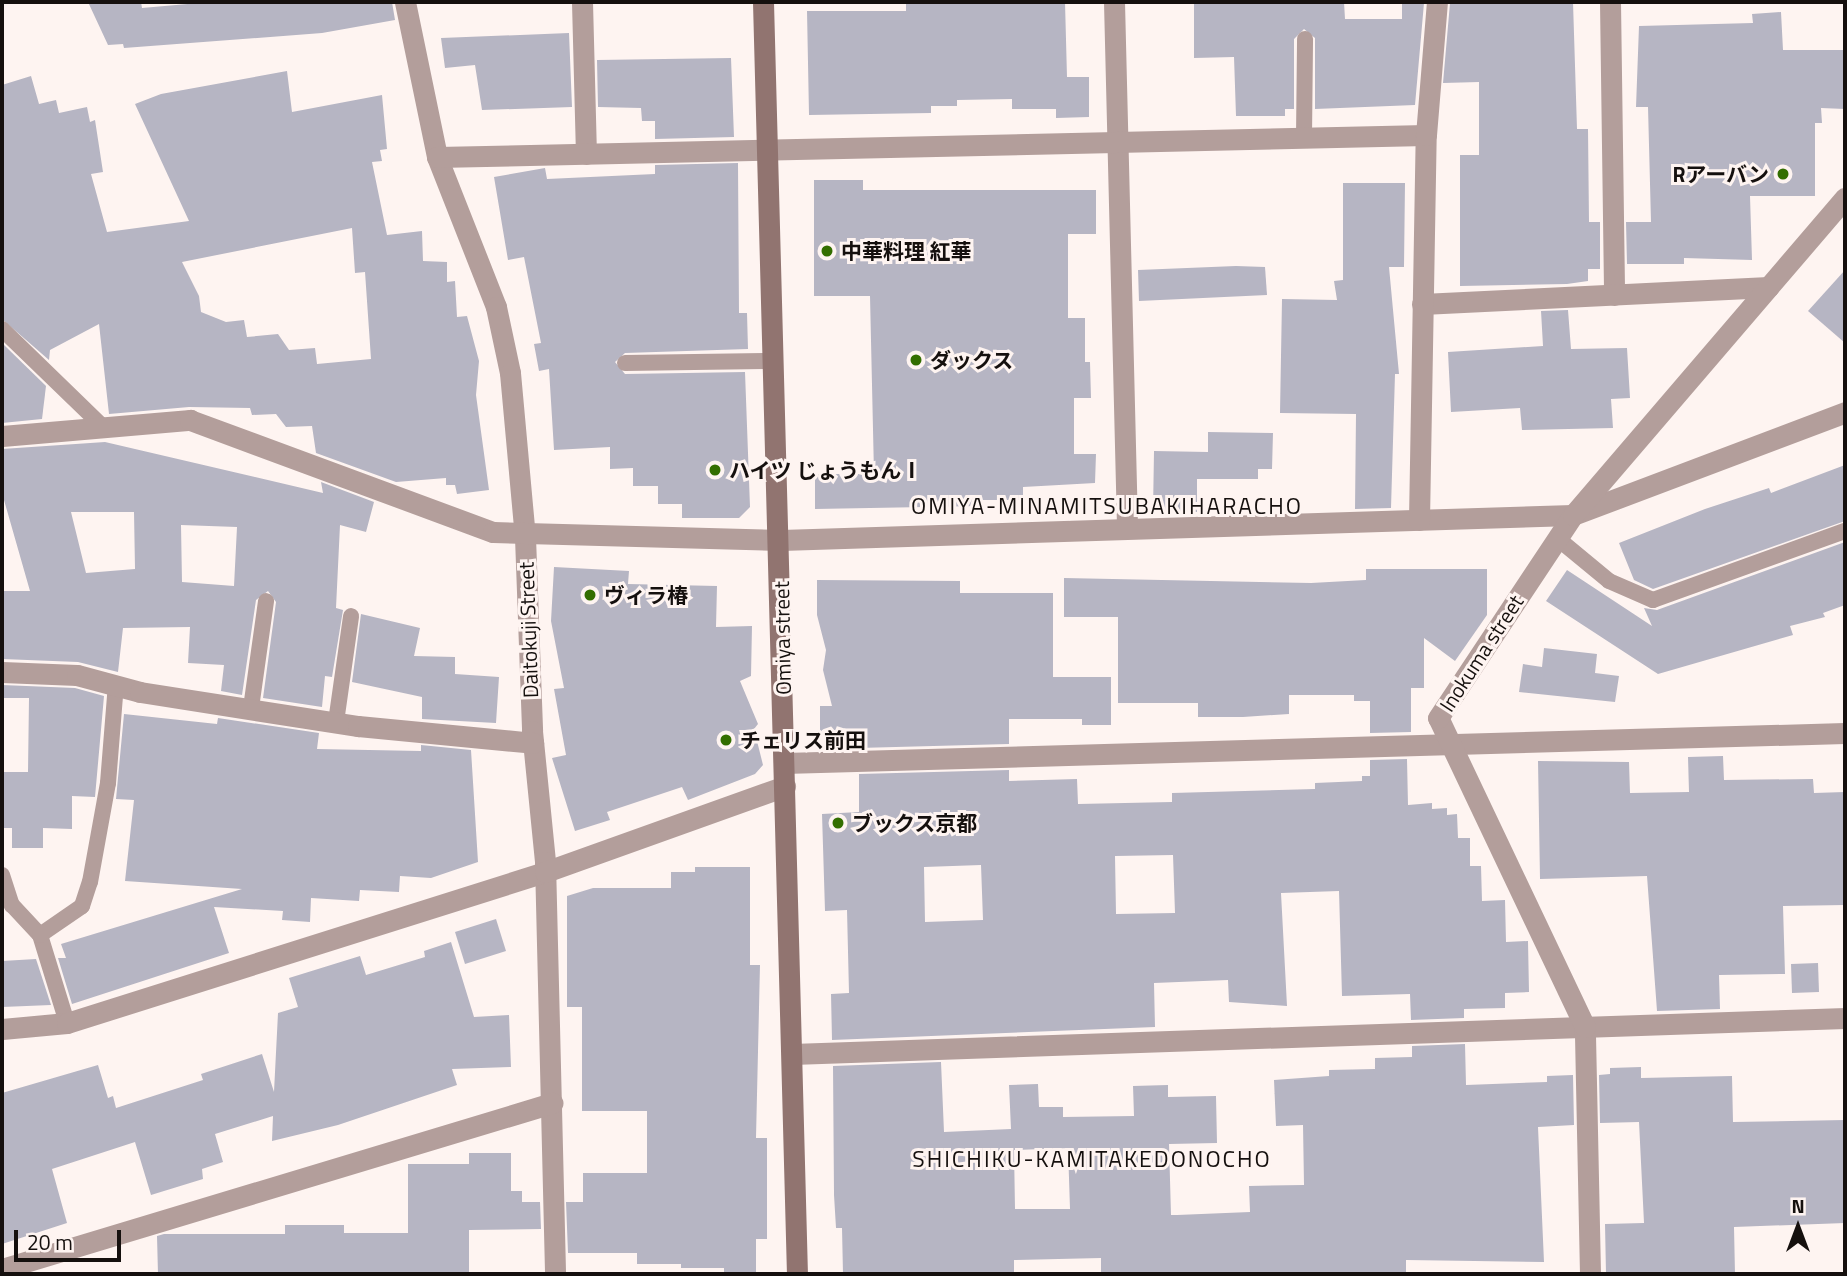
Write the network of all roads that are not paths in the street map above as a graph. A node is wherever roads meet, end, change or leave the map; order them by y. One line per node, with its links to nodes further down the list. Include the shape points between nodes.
1 (405, 2): 13 (street, Daitokuji Street)
2 (582, 2): 12 (street)
3 (763, 2): 11 (street, Omiya street)
4 (1114, 2): 10 (street)
5 (1437, 2): 8 (street)
6 (1610, 2): 16 (street)
7 (1305, 39): 9 (lane)
8 (1426, 135): 9 (street); 17 (street)
9 (1304, 138): 10 (street)
10 (1117, 142): 11 (street); 26 (street)
11 (765, 150): 12 (street); 19 (street, Omiya street)
12 (586, 154): 13 (street)
13 (437, 157): 28 (street, Daitokuji Street, via 496,307 510,373)
14 (1845, 198): 15 (street, Inokuma street)
15 (1769, 287): 16 (street); 24 (street, Inokuma street)
16 (1615, 295): 17 (street)
17 (1422, 304): 25 (street)
18 (2, 329): 22 (lane)
19 (774, 361): 20 (lane); 30 (street, Omiya street)
20 (625, 363)
21 (1845, 412): 24 (street)
22 (103, 427): 23 (street); 28 (street, via 190,420 493,532)
23 (2, 436)
24 (1573, 515): 25 (street); 29 (street, Inokuma street)
25 (1419, 520): 26 (street)
26 (1127, 528): 30 (street)
27 (1845, 531): 29 (lane, via 1653,600 1609,581)
28 (525, 537): 30 (street); 38 (street, Daitokuji Street)
29 (1557, 538): 39 (street, Inokuma street, via 1438,718)
30 (781, 540): 40 (street, Omiya street)
31 (265, 601): 35 (lane)
32 (351, 616): 36 (lane)
33 (2, 672): 34 (street, via 77,675)
34 (116, 684): 35 (street); 44 (lane, via 108,783 90,882 82,905)
35 (251, 708): 36 (street)
36 (336, 722): 38 (street)
37 (1845, 733): 39 (street)
38 (533, 743): 42 (street, Daitokuji Street)
39 (1452, 744): 40 (street); 47 (street, Inokuma street)
40 (784, 764): 41 (street, Omiya street)
41 (785, 786): 42 (street); 49 (street, Omiya street)
42 (545, 872): 46 (street); 50 (street, Daitokuji Street)
43 (2, 875): 44 (lane, via 12,905)
44 (40, 935): 46 (lane)
45 (1845, 1018): 47 (street)
46 (67, 1023): 48 (street)
47 (1585, 1027): 49 (street); 54 (street, Inokuma street)
48 (2, 1028)
49 (792, 1054): 53 (street, Omiya street)
50 (552, 1103): 51 (street); 52 (street, Daitokuji Street)
51 (2, 1269)
52 (555, 1274)
53 (797, 1274)
54 (1590, 1274)

